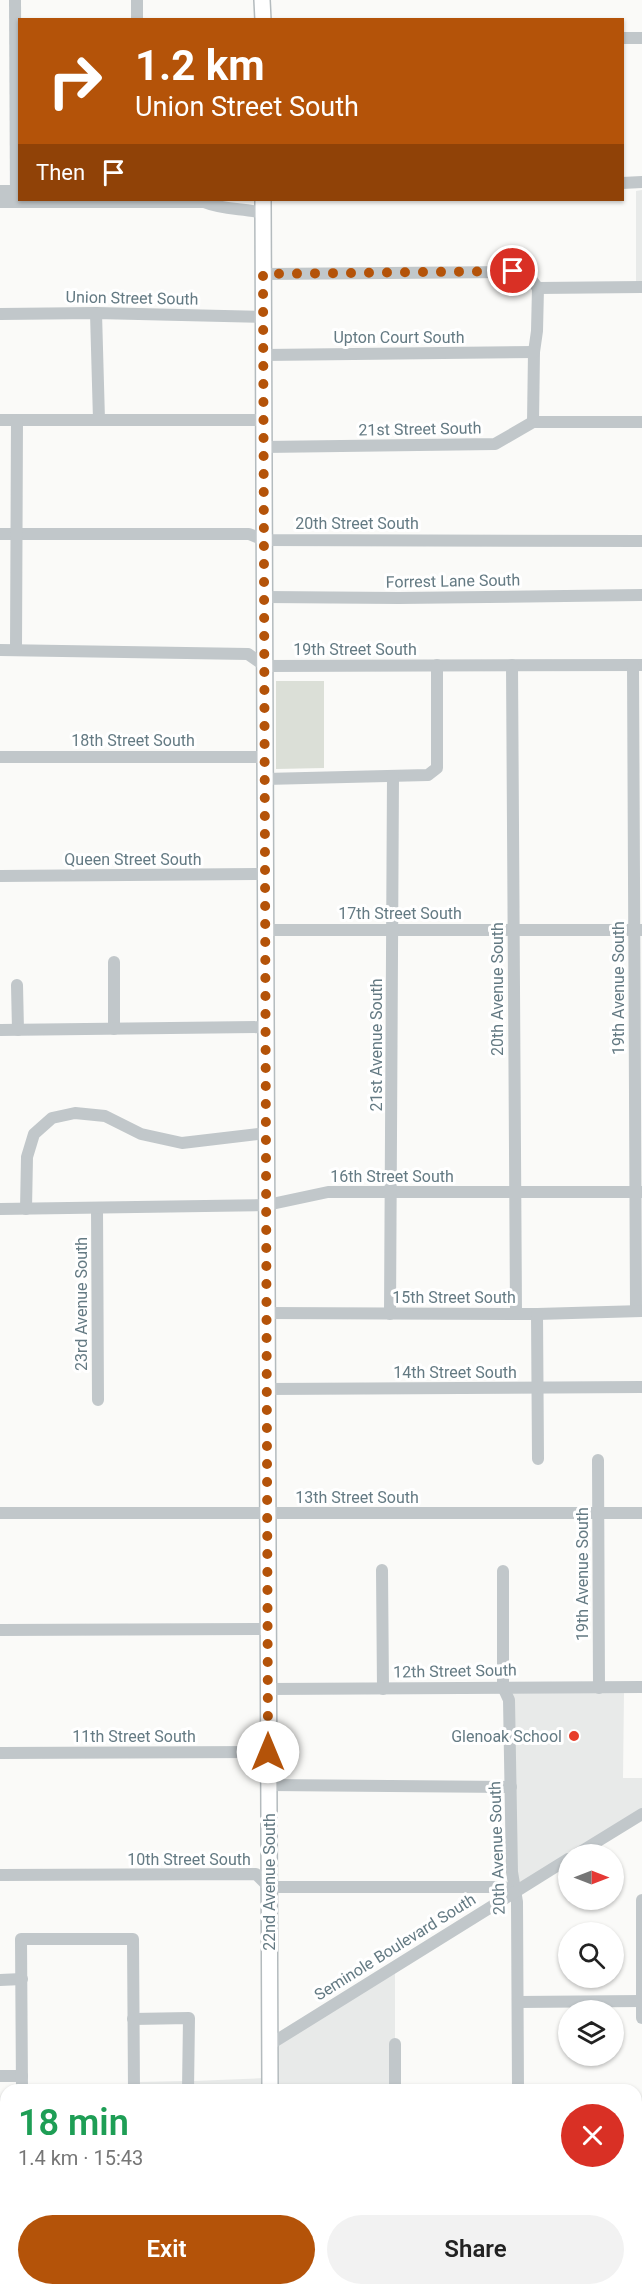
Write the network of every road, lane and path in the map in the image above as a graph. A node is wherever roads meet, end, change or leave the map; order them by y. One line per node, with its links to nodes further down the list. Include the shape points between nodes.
1 (15, 0): 11 (street)
2 (137, 0): 4 (street)
3 (262, 0): 5 (main road)
4 (137, 18)
5 (262, 18)
6 (624, 38): 7 (street)
7 (642, 38)
8 (642, 182): 9 (street)
9 (624, 183)
10 (0, 191): 11 (street)
11 (17, 195): 14 (street)
12 (137, 201): 13 (street)
13 (208, 201): 15 (street, via 219,209 251,210)
14 (0, 202)
15 (263, 206): 16 (main road, 22nd Avenue South)
16 (263, 274): 18 (street, via 525,272); 21 (main road, 22nd Avenue South)
17 (642, 287): 18 (street)
18 (538, 288): 22 (street)
19 (96, 313): 20 (street, Union Street South); 21 (street, Union Street South); 26 (street)
20 (0, 314)
21 (264, 317): 23 (main road, 22nd Avenue South)
22 (534, 352): 23 (street, Upton Court South); 28 (street)
23 (264, 354): 27 (main road, 22nd Avenue South)
24 (0, 420): 25 (street)
25 (17, 420): 26 (street); 32 (street)
26 (99, 420): 27 (street)
27 (264, 420): 30 (main road, 22nd Avenue South)
28 (533, 422): 29 (street); 30 (street, 21st Street South, via 495,444)
29 (642, 422)
30 (264, 447): 33 (main road, 22nd Avenue South)
31 (0, 534): 32 (street, 20th Street South)
32 (16, 534): 33 (street, 20th Street South, via 249,534); 38 (street)
33 (264, 540): 34 (street, 20th Street South); 36 (main road, 22nd Avenue South)
34 (642, 541)
35 (642, 595): 36 (street, Forrest Lane South)
36 (265, 597): 42 (main road, 22nd Avenue South)
37 (0, 650): 38 (street, 19th Street South)
38 (16, 650): 42 (street, 19th Street South, via 248,654)
39 (436, 665): 40 (street, 19th Street South); 42 (street, 19th Street South); 45 (street, via 436,768 428,775)
40 (512, 665): 41 (street, 19th Street South); 51 (street, 20th Avenue South)
41 (638, 665): 52 (street, 19th Avenue South)
42 (265, 666): 44 (main road, 22nd Avenue South)
43 (0, 757): 44 (street, 18th Street South)
44 (265, 757): 46 (main road, 22nd Avenue South)
45 (393, 776): 46 (street); 50 (street, 21st Avenue South)
46 (265, 778): 47 (main road, 22nd Avenue South)
47 (266, 874): 48 (street, Queen Street South); 49 (main road, 22nd Avenue South)
48 (0, 876)
49 (266, 930): 50 (street, 17th Street South); 55 (main road, 22nd Avenue South)
50 (393, 930): 51 (street, 17th Street South); 62 (street, 21st Avenue South)
51 (514, 930): 52 (street, 17th Street South); 60 (street, 20th Avenue South)
52 (638, 930): 61 (street, 19th Avenue South)
53 (114, 962): 56 (street)
54 (17, 985): 58 (street)
55 (266, 1027): 56 (street); 59 (main road, 22nd Avenue South)
56 (114, 1029): 58 (street)
57 (0, 1030): 58 (street)
58 (18, 1030)
59 (266, 1133): 63 (main road, 22nd Avenue South); 66 (street, via 182,1143 141,1134 105,1116 75,1113 52,1118 34,1134 27,1157)
60 (514, 1192): 61 (street, 16th Street South); 62 (street, 16th Street South); 68 (street, 20th Avenue South)
61 (639, 1192): 67 (street, 19th Avenue South)
62 (392, 1193): 63 (street, 16th Street South, via 328,1192); 70 (street, 21st Avenue South)
63 (267, 1205): 64 (street, 16th Street South); 69 (main road, 22nd Avenue South)
64 (97, 1208): 66 (street, 16th Street South); 75 (street, 23rd Avenue South)
65 (0, 1209): 66 (street, 16th Street South)
66 (26, 1209)
67 (639, 1311): 71 (street, 15th Street South)
68 (516, 1312): 70 (street, 15th Street South); 71 (street, 15th Street South)
69 (267, 1313): 70 (street, 15th Street South); 74 (main road, 22nd Avenue South)
70 (390, 1314)
71 (537, 1314): 73 (street)
72 (642, 1387): 73 (street, 14th Street South)
73 (538, 1388): 74 (street, 14th Street South); 76 (street)
74 (267, 1389): 79 (main road, 22nd Avenue South)
75 (98, 1400)
76 (538, 1459)
77 (598, 1460): 81 (street, 19th Avenue South)
78 (0, 1513): 79 (street, 13th Street South)
79 (268, 1513): 81 (street, 13th Street South); 84 (main road, 22nd Avenue South)
80 (642, 1513): 81 (street, 13th Street South)
81 (599, 1514): 87 (street, 19th Avenue South)
82 (382, 1570): 90 (street)
83 (502, 1571): 86 (street, 20th Avenue South)
84 (268, 1629): 85 (street); 89 (main road, 22nd Avenue South)
85 (0, 1630)
86 (503, 1687): 87 (street, 12th Street South); 90 (street, 12th Street South); 94 (street, 20th Avenue South, via 509,1700)
87 (599, 1688): 88 (street, 12th Street South)
88 (642, 1688)
89 (268, 1689): 90 (street, 12th Street South); 91 (main road, 22nd Avenue South)
90 (383, 1689)
91 (268, 1752): 92 (street, 11th Street South); 93 (main road, 22nd Avenue South)
92 (0, 1754)
93 (269, 1785): 94 (street); 99 (main road, 22nd Avenue South)
94 (511, 1788): 100 (street, 20th Avenue South)
95 (642, 1814): 96 (street)
96 (593, 1844)
97 (558, 1865): 100 (street, Seminole Boulevard South)
98 (0, 1875): 99 (street, 10th Street South, via 256,1874)
99 (269, 1887): 100 (street, 10th Street South, via 504,1887); 109 (main road, 22nd Avenue South)
100 (514, 1892): 105 (street, 20th Avenue South); 109 (street, Seminole Boulevard South)
101 (642, 1900): 104 (street)
102 (22, 1979): 103 (street); 107 (street, via 21,1939 133,1939); 111 (street)
103 (0, 1980)
104 (642, 2001): 105 (street); 106 (street)
105 (518, 2002): 117 (street, 20th Avenue South)
106 (642, 2018)
107 (133, 2019): 113 (street); 114 (street, via 189,2018)
108 (395, 2044): 116 (street)
109 (269, 2045): 115 (main road, 22nd Avenue South)
110 (0, 2076): 111 (street)
111 (22, 2076): 112 (street)
112 (22, 2084)
113 (134, 2084)
114 (188, 2084)
115 (270, 2084)
116 (395, 2084)
117 (518, 2084)

